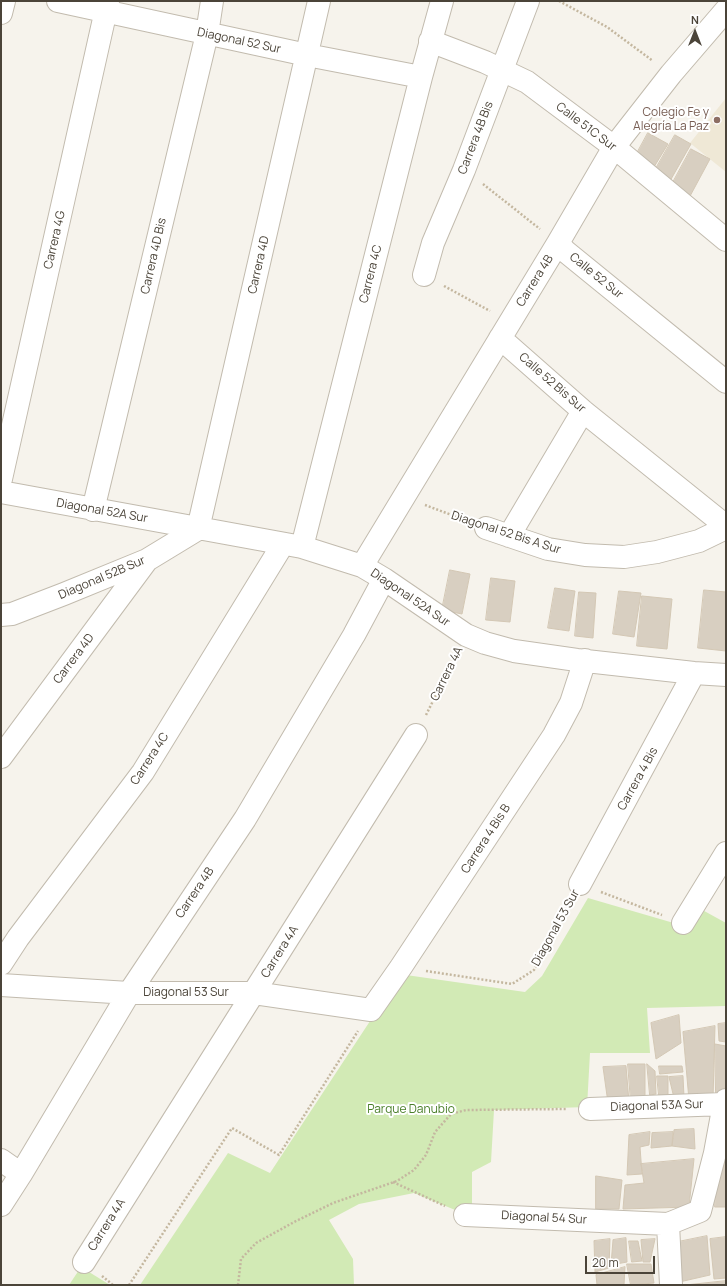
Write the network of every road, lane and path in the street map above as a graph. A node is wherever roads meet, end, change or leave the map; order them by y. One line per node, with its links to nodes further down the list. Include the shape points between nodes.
1 (4, 1): 10 (street)
2 (58, 1): 8 (street, Diagonal 52 Sur)
3 (212, 1): 11 (street, Carrera 4D Bis)
4 (319, 1): 14 (street, Carrera 4D)
5 (442, 1): 12 (street, Carrera 4C)
6 (528, 1): 15 (street, Carrera 4B Bis)
7 (559, 1): 13 (path, via 607,27)
8 (107, 6): 11 (street, Diagonal 52 Sur); 25 (street, Carrera 4G)
9 (726, 10): 17 (street, Carrera 4B, via 671,74)
10 (1, 13)
11 (207, 34): 14 (street, Diagonal 52 Sur); 28 (street, Carrera 4D Bis)
12 (430, 41): 15 (street, Calle 51C Sur); 16 (street, Carrera 4C)
13 (631, 45)
14 (307, 55): 16 (street, Diagonal 52 Sur); 31 (street, Carrera 4D)
15 (502, 70): 17 (street, Calle 51C Sur, via 527,82); 18 (street, Carrera 4B Bis)
16 (420, 77): 33 (street, Carrera 4C)
17 (614, 147): 19 (street, Calle 51C Sur); 20 (street, Carrera 4B)
18 (464, 170): 20 (path, Calle 52 Sur); 21 (street, Carrera 4B Bis, via 433,243)
19 (726, 240)
20 (558, 243): 22 (street, Carrera 4B); 23 (street, Calle 52 Sur)
21 (424, 275): 22 (path, via 492,312)
22 (500, 338): 24 (street, Calle 52 Bis Sur); 27 (street, Carrera 4B)
23 (726, 382)
24 (583, 411): 29 (street, Calle 52 Bis Sur); 32 (street)
25 (1, 479)
26 (1, 492): 28 (street, Diagonal 52A Sur)
27 (403, 497): 30 (path, Diagonal 52 Bis A Sur); 35 (street, Carrera 4B)
28 (93, 510): 31 (street, Diagonal 52A Sur)
29 (726, 527): 32 (street, Diagonal 52 Bis A Sur, via 699,541 624,557 585,555 548,549)
30 (486, 528): 32 (street, Diagonal 52 Bis A Sur)
31 (198, 529): 33 (street, Diagonal 52A Sur); 34 (street, Diagonal 52B Sur)
32 (509, 536)
33 (293, 545): 35 (street, Diagonal 52A Sur); 47 (street, Carrera 4C, via 143,772)
34 (148, 560): 37 (street, Diagonal 52B Sur, via 12,614); 43 (street, Carrera 4D)
35 (362, 566): 36 (street, Diagonal 52A Sur)
36 (384, 579): 38 (street, Diagonal 52A Sur); 50 (street, Carrera 4B, via 246,819)
37 (1, 616)
38 (466, 635): 39 (street, Diagonal 52A Sur, via 514,651); 42 (path, Carrera 4A)
39 (585, 660): 40 (street, Diagonal 52A Sur); 48 (street, Carrera 4 Bis B, via 571,703 554,735)
40 (694, 673): 41 (street, Diagonal 52A Sur); 45 (street, Carrera 4 Bis)
41 (726, 675)
42 (416, 735): 51 (street, Carrera 4A)
43 (1, 758)
44 (726, 853): 46 (street)
45 (580, 884): 46 (path, Diagonal 53 Sur); 48 (path, Diagonal 53 Sur, via 534,970 512,984)
46 (683, 923)
47 (1, 964)
48 (402, 967): 52 (street, Carrera 4 Bis B)
49 (1, 985): 50 (street, Diagonal 53 Sur)
50 (129, 993): 51 (street, Diagonal 53 Sur); 56 (street, Carrera 4B)
51 (254, 993): 52 (street, Diagonal 53 Sur); 61 (street, Carrera 4A)
52 (371, 1010): 62 (path, via 279,1155 232,1128)
53 (725, 1102): 54 (street, Diagonal 53A Sur); 60 (street, Diagonal 54 Sur, via 700,1211)
54 (590, 1108): 57 (path, via 466,1110 451,1114 435,1132 426,1155 414,1170)
55 (1, 1160): 56 (street)
56 (21, 1174): 58 (street, Carrera 4B)
57 (392, 1182): 59 (path); 63 (path, via 333,1203 256,1243 241,1259)
58 (1, 1205)
59 (465, 1215): 60 (street, Diagonal 54 Sur)
60 (668, 1224): 64 (street)
61 (84, 1262)
62 (129, 1285)
63 (238, 1285)
64 (671, 1285)

